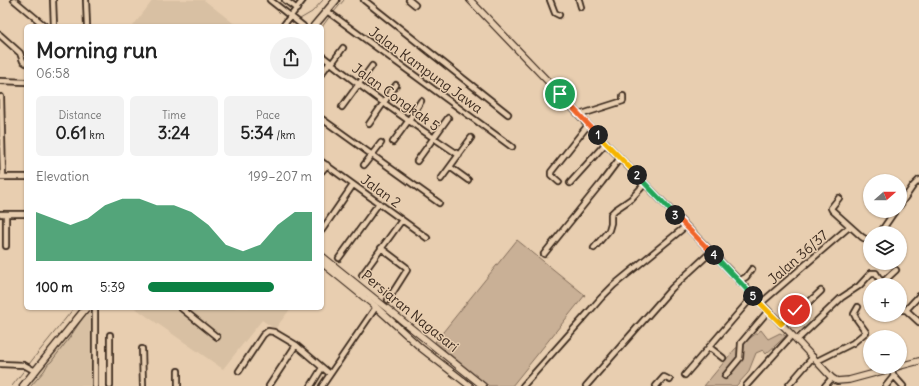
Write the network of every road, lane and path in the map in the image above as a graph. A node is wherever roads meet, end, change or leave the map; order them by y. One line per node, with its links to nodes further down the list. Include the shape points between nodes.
1 (14, 0): 13 (street)
2 (53, 0): 21 (street)
3 (86, 0): 22 (street)
4 (270, 0): 19 (street)
5 (285, 0): 16 (street)
6 (303, 0): 16 (street)
7 (336, 0): 17 (main road)
8 (364, 0): 42 (street)
9 (409, 0): 14 (street)
10 (470, 0): 43 (street)
11 (550, 0): 18 (street, via 555,13)
12 (579, 0): 15 (street)
13 (20, 3): 20 (street)
14 (415, 5)
15 (582, 7)
16 (296, 9): 19 (street)
17 (327, 10): 25 (main road); 54 (street, Jalan Kampung Jawa)
18 (559, 15)
19 (293, 18): 23 (street); 24 (street)
20 (43, 24)
21 (54, 24)
22 (87, 24)
23 (286, 24)
24 (301, 24)
25 (316, 24)
26 (0, 35): 29 (street, via 20,53)
27 (343, 48): 30 (street)
28 (324, 58): 30 (street, Jalan Congkak 5)
29 (24, 62)
30 (331, 63): 32 (street); 35 (street, Jalan Congkak 5)
31 (372, 66): 35 (street)
32 (324, 71)
33 (0, 81): 34 (street)
34 (24, 82)
35 (358, 84): 40 (street, Jalan Congkak 5); 41 (street)
36 (396, 85): 40 (street)
37 (623, 96): 43 (street, via 623,101)
38 (1, 97): 64 (street)
39 (421, 101): 46 (street)
40 (383, 102): 46 (street, Jalan Congkak 5); 47 (street)
41 (342, 107)
42 (508, 114)
43 (579, 115): 48 (street)
44 (448, 118): 49 (street)
45 (324, 119): 56 (street)
46 (409, 120): 49 (street, Jalan Congkak 5); 51 (street)
47 (369, 124)
48 (588, 125): 53 (street); 70 (street, via 551,172)
49 (434, 138): 55 (street, Jalan Congkak 5); 58 (street)
50 (471, 138): 55 (street)
51 (393, 142)
52 (381, 143): 56 (street)
53 (606, 143): 57 (street); 71 (street)
54 (512, 147)
55 (459, 154): 62 (street)
56 (372, 155): 60 (street); 76 (street)
57 (620, 158): 68 (street); 90 (street)
58 (417, 161)
59 (324, 164): 61 (street, Jalan 2)
60 (364, 165)
61 (327, 166): 63 (street); 72 (street, Jalan 2)
62 (450, 167): 66 (street); 67 (street)
63 (324, 169)
64 (1, 177): 65 (street)
65 (24, 177)
66 (441, 179)
67 (468, 180)
68 (642, 180): 81 (street); 88 (street, via 642,187 611,214 609,230)
69 (919, 180): 73 (street)
70 (559, 182)
71 (570, 183)
72 (354, 185): 75 (street, Jalan 2); 83 (street)
73 (907, 194)
74 (839, 198): 82 (street, via 831,208)
75 (379, 203): 80 (street, Jalan 2); 92 (street)
76 (440, 203)
77 (0, 214): 78 (street)
78 (6, 214): 79 (street); 86 (street)
79 (24, 214)
80 (402, 220): 84 (street, Jalan 2); 87 (street)
81 (686, 226): 89 (street); 150 (street, via 614,285)
82 (849, 226): 85 (street); 106 (street, Jalan 36/37)
83 (324, 227)
84 (427, 238)
85 (863, 238)
86 (6, 246)
87 (381, 248): 96 (street); 105 (street, via 407,270)
88 (594, 248)
89 (711, 252): 100 (street); 151 (street, via 672,288)
90 (544, 254)
91 (324, 258): 149 (street, Persiaran Nagasari)
92 (339, 258)
93 (324, 265): 107 (street, Persiaran Nagasari)
94 (752, 269): 100 (street)
95 (896, 270): 99 (street)
96 (362, 275)
97 (866, 278): 98 (street, via 871,273 876,273)
98 (879, 278)
99 (887, 278)
100 (739, 281): 103 (street)
101 (863, 282): 120 (street, via 841,298)
102 (821, 290): 116 (street, via 805,306 796,308)
103 (753, 296): 106 (street); 122 (street)
104 (919, 296): 109 (street)
105 (388, 300)
106 (761, 303): 113 (street)
107 (376, 307): 133 (street); 148 (street, Persiaran Nagasari, via 421,348)
108 (858, 307): 125 (street, via 854,314 866,332 853,342)
109 (907, 309)
110 (84, 310): 130 (main road)
111 (95, 310): 141 (street)
112 (183, 310): 119 (street)
113 (768, 311): 116 (street); 136 (street, via 741,343 740,358)
114 (907, 311): 115 (street)
115 (919, 322)
116 (781, 324): 118 (street)
117 (110, 335): 142 (street)
118 (792, 335): 120 (street); 153 (street)
119 (217, 337)
120 (797, 340): 125 (street)
121 (296, 345): 129 (street); 132 (street, via 268,331); 145 (street)
122 (709, 347): 124 (street); 135 (street)
123 (142, 349): 143 (street)
124 (723, 358)
125 (815, 359): 138 (street); 154 (street)
126 (919, 361): 128 (street)
127 (0, 364): 130 (street, via 24,365)
128 (907, 365)
129 (322, 368): 133 (street); 146 (street)
130 (35, 371): 140 (main road)
131 (178, 371): 144 (street)
132 (239, 371)
133 (330, 374): 147 (street)
134 (872, 374): 138 (street, via 841,382)
135 (685, 375)
136 (725, 376)
137 (894, 376): 156 (street); 157 (street)
138 (832, 378): 155 (street)
139 (670, 380): 152 (street, via 664,377)
140 (23, 386)
141 (96, 386)
142 (110, 386)
143 (143, 386)
144 (178, 386)
145 (269, 386)
146 (311, 386)
147 (322, 386)
148 (470, 386)
149 (483, 386)
150 (523, 386)
151 (586, 386)
152 (656, 386)
153 (746, 386)
154 (788, 386)
155 (826, 386)
156 (886, 386)
157 (903, 386)

